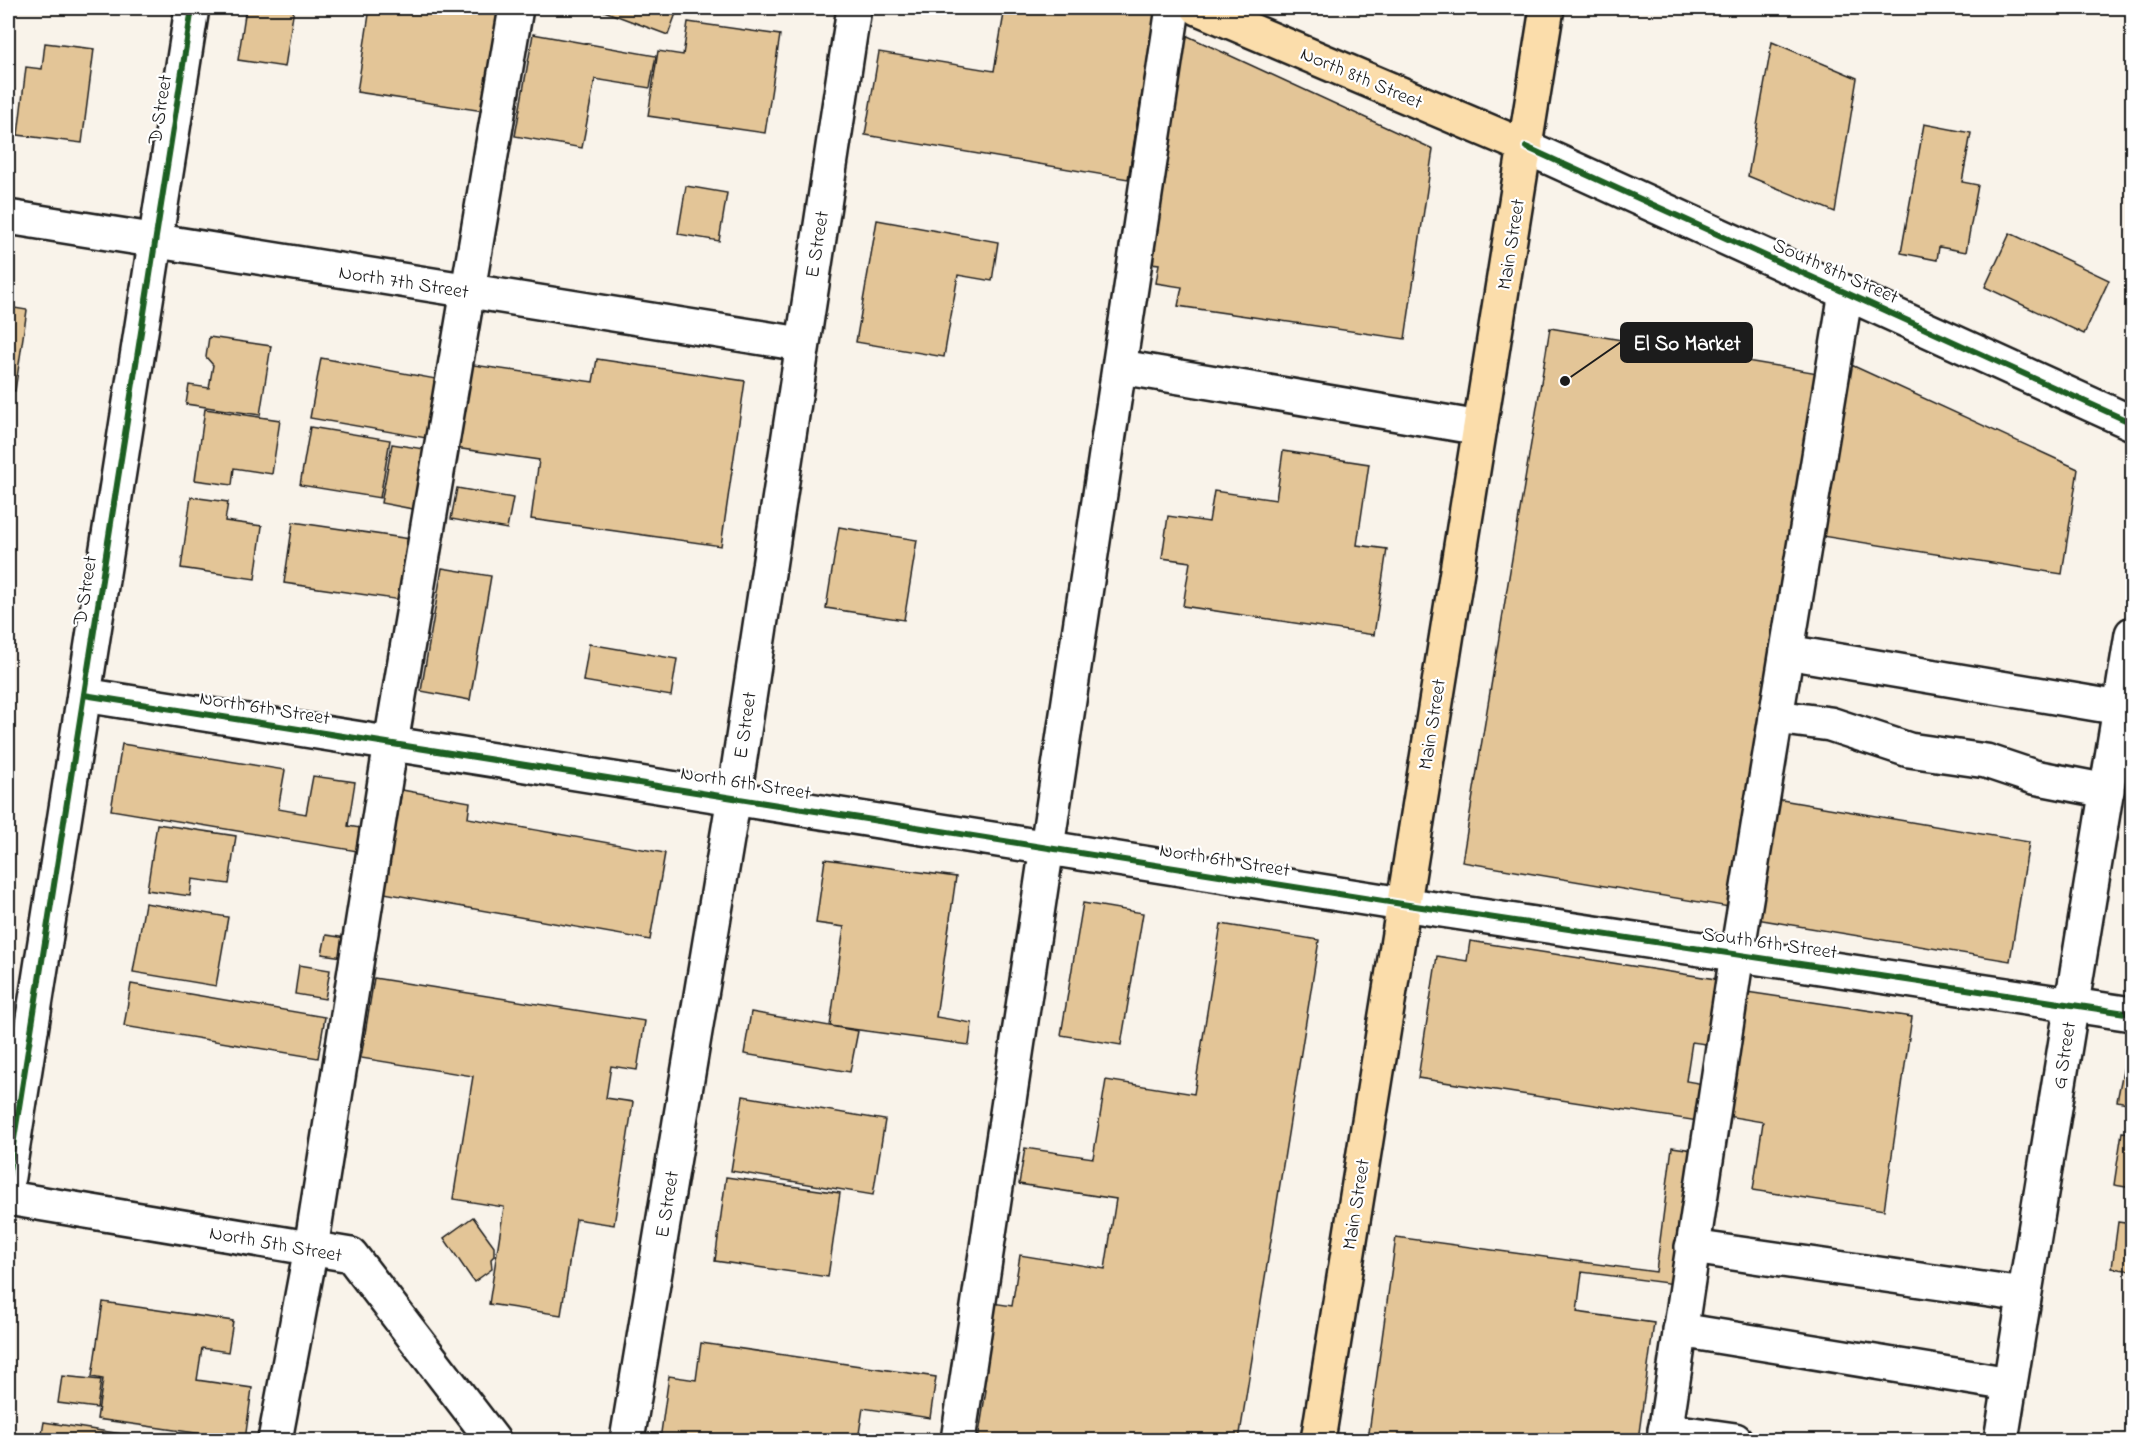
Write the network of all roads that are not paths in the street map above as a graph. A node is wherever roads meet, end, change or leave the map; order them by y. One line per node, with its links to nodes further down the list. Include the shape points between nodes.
1 (192, 8): 9 (street, D Street)
2 (516, 8): 10 (street)
3 (854, 8): 12 (street, E Street)
4 (1173, 8): 13 (street)
5 (1198, 8): 7 (main road, North 8th Street)
6 (1547, 8): 7 (main road, Main Street)
7 (1526, 147): 11 (street, South 8th Street); 15 (main road, Main Street)
8 (8, 217): 9 (street, North 7th Street)
9 (155, 241): 10 (street, North 7th Street); 18 (street, D Street)
10 (468, 291): 12 (street, North 7th Street); 21 (street)
11 (1846, 292): 14 (street, South 8th Street); 17 (street)
12 (801, 344): 23 (street, E Street)
13 (1121, 367): 15 (street); 24 (street)
14 (2133, 423)
15 (1480, 428): 25 (main road, Main Street)
16 (2133, 634): 19 (street, G Street)
17 (1787, 652): 19 (street); 20 (street)
18 (84, 695): 21 (street, North 6th Street); 29 (street, D Street)
19 (2120, 708): 22 (street, G Street)
20 (1776, 717): 22 (street, via 1830,724 1909,750 1986,761 2034,777); 26 (street)
21 (391, 743): 23 (street, North 6th Street); 32 (street)
22 (2107, 791): 27 (street, G Street)
23 (734, 797): 24 (street, North 6th Street); 39 (street, E Street)
24 (1049, 848): 25 (street, North 6th Street); 40 (street)
25 (1402, 904): 26 (street, South 6th Street); 41 (main road, Main Street)
26 (1737, 954): 27 (street, South 6th Street); 31 (street)
27 (2072, 1004): 28 (street, South 6th Street); 33 (street, G Street)
28 (2133, 1014)
29 (8, 1177)
30 (8, 1197): 32 (street, North 5th Street)
31 (1692, 1247): 33 (street); 34 (street)
32 (311, 1248): 37 (street); 38 (street, North 5th Street, via 351,1255)
33 (2024, 1294): 35 (street, G Street)
34 (1680, 1330): 35 (street); 36 (street)
35 (2010, 1384): 43 (street, G Street)
36 (1665, 1435): 42 (street)
37 (275, 1440)
38 (493, 1440)
39 (627, 1440)
40 (957, 1440)
41 (1318, 1440)
42 (1734, 1440)
43 (2001, 1440)

